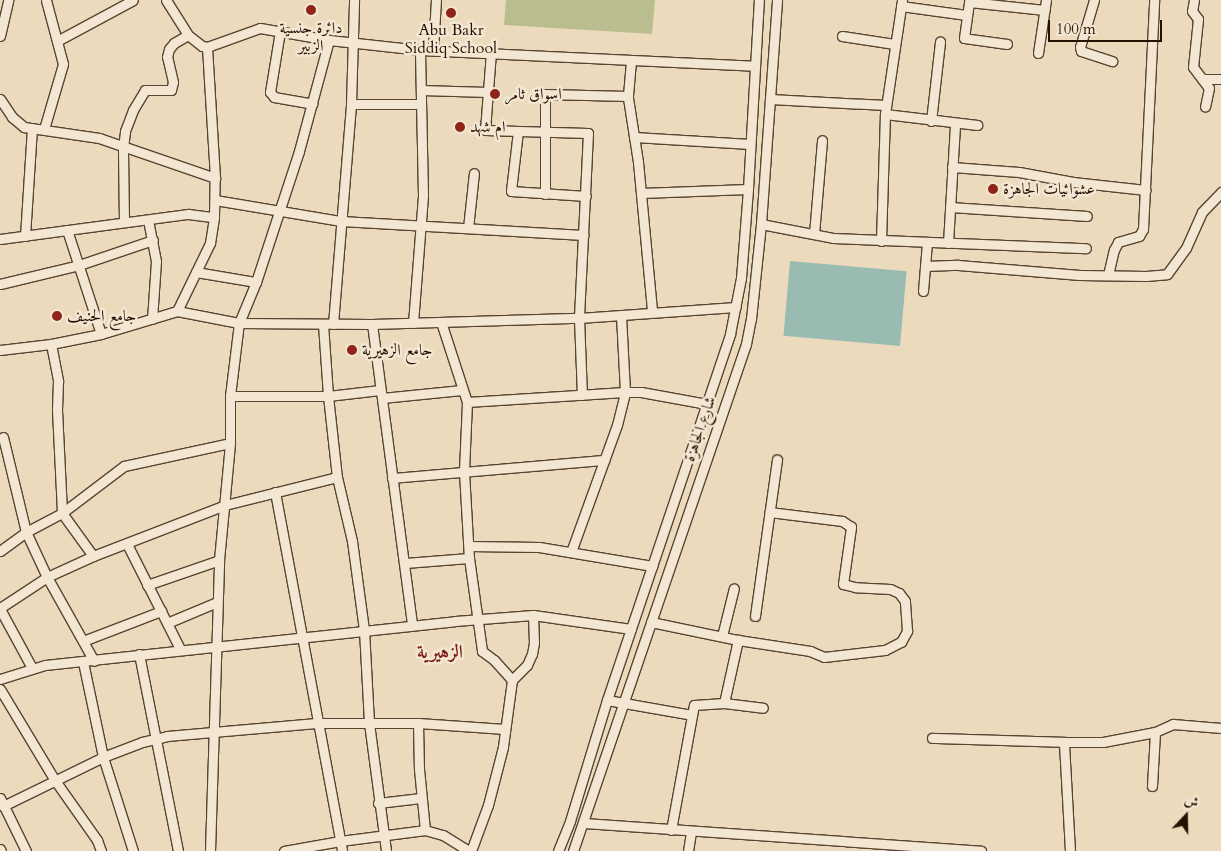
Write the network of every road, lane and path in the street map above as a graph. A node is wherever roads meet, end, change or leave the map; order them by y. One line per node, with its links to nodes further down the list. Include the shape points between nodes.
1 (8, 0): 18 (street)
2 (46, 0): 20 (street)
3 (133, 0): 20 (street)
4 (166, 0): 17 (street)
5 (354, 0): 23 (street)
6 (436, 0): 28 (street)
7 (759, 0): 33 (street, شارع الجاهزة)
8 (777, 0): 40 (street, شارع الجاهزة)
9 (1046, 0): 14 (street)
10 (1094, 0): 32 (street, via 1081,51)
11 (1154, 0): 61 (street)
12 (1194, 0): 34 (street, via 1192,11 1198,19 1193,66)
13 (901, 3): 15 (street); 24 (street)
14 (1044, 10): 15 (street, via 972,2 968,4); 30 (street)
15 (966, 14): 25 (street, via 964,38)
16 (280, 31): 21 (street); 26 (street, via 260,28); 41 (street, via 270,92 274,97)
17 (188, 35): 26 (street); 56 (street, via 174,43 167,57 171,90 145,90 125,131)
18 (0, 36)
19 (842, 36): 24 (street)
20 (58, 40): 50 (street, via 63,64)
21 (329, 40): 23 (street); 41 (street)
22 (940, 42): 46 (street)
23 (352, 43): 27 (street); 42 (street)
24 (894, 44): 45 (street)
25 (1007, 44)
26 (207, 47): 59 (street)
27 (420, 50): 28 (street); 36 (street)
28 (433, 50): 29 (street)
29 (491, 52): 31 (street); 37 (street)
30 (1038, 53)
31 (631, 61): 33 (street); 38 (street)
32 (1112, 61)
33 (755, 66): 55 (street, شارع الجاهزة)
34 (1204, 79): 35 (street); 44 (street, via 1209,88)
35 (1221, 79)
36 (421, 90): 37 (street); 43 (street)
37 (488, 92): 51 (street, via 485,130)
38 (628, 96): 52 (street, via 545,94); 53 (street)
39 (0, 99): 49 (street, via 18,124)
40 (770, 99): 45 (street); 74 (street, شارع الجاهزة)
41 (312, 104): 68 (street)
42 (350, 104): 43 (street); 72 (street)
43 (420, 104): 75 (street)
44 (1205, 107)
45 (885, 110): 46 (street); 83 (street)
46 (931, 121): 47 (street)
47 (955, 124): 48 (street); 57 (street)
48 (977, 125)
49 (32, 128): 50 (street); 80 (street)
50 (44, 129): 56 (street, via 99,138)
51 (518, 131): 52 (street); 64 (street, via 511,191)
52 (544, 132): 64 (street); 65 (street, via 588,133)
53 (634, 136): 55 (street); 63 (street)
54 (822, 140): 78 (street)
55 (750, 144): 60 (street, شارع الجاهزة)
56 (123, 148): 59 (street); 73 (street)
57 (952, 168): 61 (street, via 1019,172); 67 (street)
58 (474, 173): 76 (street)
59 (215, 178): 66 (street)
60 (748, 189): 63 (street); 94 (street, شارع الجاهزة)
61 (1146, 190): 90 (street, via 1143,229 1139,236 1118,242)
62 (1221, 192): 90 (street, via 1202,212 1186,248 1167,274)
63 (641, 193): 96 (street)
64 (545, 194): 65 (street)
65 (586, 196): 79 (street)
66 (214, 200): 68 (street); 70 (street)
67 (950, 207): 69 (street); 85 (street)
68 (278, 210): 72 (street); 91 (street)
69 (1087, 216)
70 (214, 217): 71 (street, via 188,214); 89 (street, via 210,243)
71 (148, 220): 73 (street); 82 (street)
72 (341, 221): 75 (street); 104 (street)
73 (124, 222): 77 (street)
74 (761, 224): 78 (street); 147 (street, شارع الجاهزة, via 752,319 746,344)
75 (421, 225): 76 (street); 102 (street)
76 (468, 228): 79 (street)
77 (67, 230): 80 (street); 87 (street)
78 (814, 234): 83 (street)
79 (584, 235): 98 (street)
80 (25, 236): 81 (street)
81 (0, 240)
82 (153, 240): 87 (street); 99 (street, via 156,261)
83 (881, 241): 84 (street)
84 (927, 242): 85 (street); 88 (street)
85 (948, 243): 86 (street)
86 (1086, 248)
87 (79, 265): 92 (street); 106 (street)
88 (925, 266): 90 (street, via 958,265); 93 (street)
89 (196, 272): 91 (street); 95 (street)
90 (1108, 275)
91 (256, 282): 101 (street)
92 (0, 284)
93 (923, 291)
94 (736, 307): 96 (street); 116 (street, شارع الجاهزة)
95 (177, 311): 99 (street); 101 (street)
96 (652, 311): 97 (street)
97 (621, 315): 98 (street); 110 (street)
98 (579, 318): 100 (street); 112 (street)
99 (152, 319): 106 (street)
100 (440, 322): 102 (street); 109 (street)
101 (239, 323): 103 (street); 113 (street)
102 (413, 323): 105 (street)
103 (323, 324): 104 (street); 114 (street)
104 (333, 324): 105 (street)
105 (372, 324): 111 (street)
106 (101, 334): 107 (street)
107 (52, 344): 108 (street); 127 (street, via 58,381)
108 (0, 350)
109 (462, 390): 111 (street); 115 (street)
110 (625, 392): 112 (street); 116 (street); 119 (street)
111 (381, 394): 114 (street); 123 (street)
112 (582, 394): 115 (street)
113 (230, 396): 114 (street); 118 (street)
114 (328, 396): 122 (street)
115 (466, 402): 121 (street)
116 (707, 404): 137 (street, شارع الجاهزة)
117 (3, 438): 128 (street)
118 (230, 443): 125 (street); 127 (street, via 124,466)
119 (604, 460): 121 (street); 132 (street)
120 (777, 460): 126 (street)
121 (464, 472): 123 (street); 130 (street)
122 (337, 476): 124 (street); 151 (street, via 352,541)
123 (392, 478): 136 (street)
124 (275, 492): 125 (street); 153 (street)
125 (225, 506): 129 (street); 135 (street)
126 (770, 512): 145 (street); 154 (street, via 842,521 851,527 843,584 890,589 899,593 905,601 907,631 902,642 885,650 824,657 810,651)
127 (62, 513): 128 (street); 133 (street)
128 (26, 532): 131 (street); 138 (street)
129 (127, 544): 133 (street); 139 (street)
130 (469, 546): 132 (street, via 539,547); 134 (street)
131 (0, 551)
132 (571, 552): 137 (street)
133 (93, 556): 138 (street)
134 (469, 558): 136 (street); 146 (street)
135 (220, 560): 139 (street); 141 (street)
136 (405, 563): 149 (street)
137 (652, 566): 150 (street, شارع الجاهزة)
138 (47, 577): 142 (street); 155 (street)
139 (148, 585): 143 (street)
140 (734, 588): 152 (street)
141 (217, 602): 148 (street); 156 (street)
142 (0, 608): 161 (street)
143 (161, 611): 148 (street); 155 (street)
144 (533, 615): 146 (street); 150 (street); 163 (street, via 532,654 527,665)
145 (755, 616)
146 (477, 619): 149 (street); 163 (street, via 482,651)
147 (651, 622): 152 (street); 167 (street, شارع الجاهزة)
148 (167, 623): 157 (street)
149 (412, 625): 151 (street)
150 (631, 629): 165 (street, شارع الجاهزة)
151 (364, 630): 153 (street); 172 (street)
152 (722, 636): 154 (street)
153 (301, 637): 156 (street); 171 (street)
154 (738, 640): 166 (street)
155 (83, 641): 159 (street)
156 (216, 646): 157 (street); 175 (street)
157 (180, 649): 158 (street)
158 (140, 654): 159 (street); 178 (street)
159 (94, 661): 160 (street)
160 (83, 662): 161 (street); 180 (street)
161 (32, 668): 162 (street)
162 (0, 679)
163 (512, 680): 174 (street)
164 (0, 689): 181 (street)
165 (607, 700): 167 (street); 202 (street, شارع الجاهزة)
166 (724, 703): 168 (street); 169 (street, via 697,704)
167 (623, 704): 169 (street); 186 (street, شارع الجاهزة)
168 (763, 708)
169 (692, 715): 188 (street)
170 (418, 722): 172 (street); 174 (street); 183 (street)
171 (316, 723): 172 (street); 175 (street); 191 (street)
172 (369, 723): 185 (street)
173 (1221, 728): 176 (street, via 1174,724)
174 (505, 729): 201 (street, via 488,805)
175 (215, 732): 178 (street); 197 (street)
176 (1155, 732): 179 (street, via 1103,742); 182 (street)
177 (932, 738): 179 (street)
178 (155, 739): 180 (street); 196 (street)
179 (1064, 742): 206 (street)
180 (102, 757): 181 (street); 195 (street)
181 (54, 779): 184 (street); 194 (street, via 97,840)
182 (1152, 786)
183 (422, 798): 185 (street); 187 (street)
184 (2, 802): 193 (street)
185 (378, 803): 190 (street)
186 (584, 823): 188 (street); 203 (street, شارع الجاهزة)
187 (425, 830): 190 (street); 201 (street, via 443,835)
188 (671, 830): 189 (street)
189 (691, 831): 192 (street); 204 (street)
190 (384, 834): 191 (street); 200 (street)
191 (340, 841): 198 (street); 199 (street)
192 (884, 848): 205 (street)
193 (26, 851)
194 (101, 851)
195 (133, 851)
196 (178, 851)
197 (210, 851)
198 (284, 851)
199 (342, 851)
200 (386, 851)
201 (470, 851)
202 (558, 851)
203 (573, 851)
204 (688, 851)
205 (981, 851)
206 (1070, 851)

